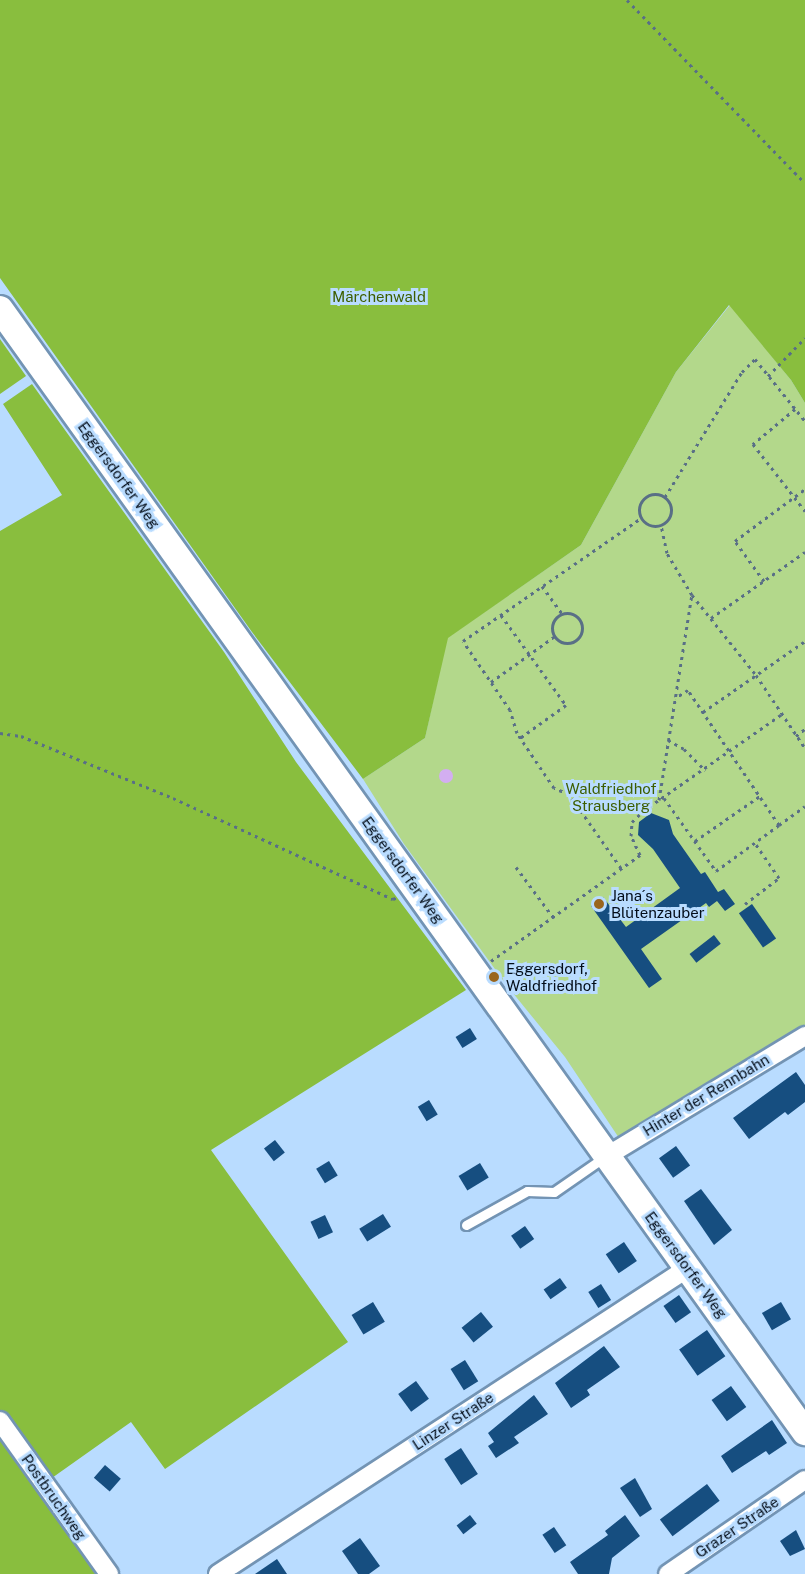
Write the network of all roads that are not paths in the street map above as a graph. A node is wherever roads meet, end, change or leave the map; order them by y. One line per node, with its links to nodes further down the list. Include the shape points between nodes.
1 (0, 309): 3 (main road, Eggersdorfer Weg)
2 (805, 1035): 3 (street, Hinter der Rennbahn)
3 (607, 1156): 4 (lane, via 554,1192 527,1191); 5 (main road, Eggersdorfer Weg)
4 (466, 1225)
5 (688, 1268): 7 (main road, Eggersdorfer Weg); 10 (street, Linzer Straße)
6 (0, 1421): 9 (street, Postbruchweg)
7 (805, 1432)
8 (805, 1480): 11 (street, Grazer Straße)
9 (109, 1574)
10 (218, 1574)
11 (668, 1574)

